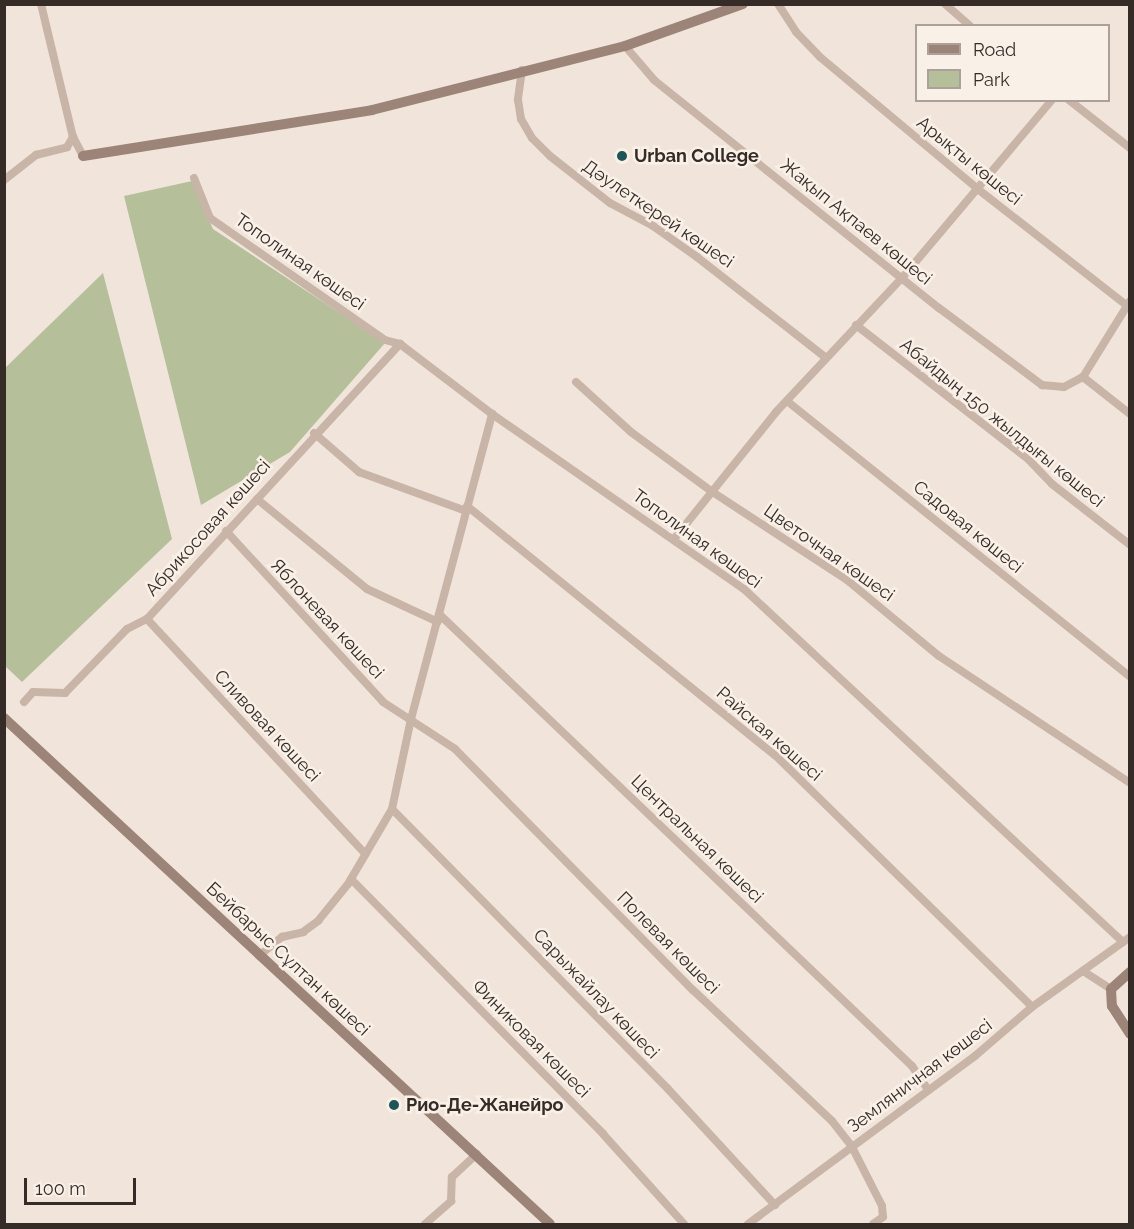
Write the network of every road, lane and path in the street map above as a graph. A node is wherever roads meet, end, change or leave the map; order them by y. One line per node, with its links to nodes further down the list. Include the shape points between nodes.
1 (41, 4): 10 (street)
2 (743, 4): 6 (street)
3 (778, 4): 15 (street, Арықты көшесі, via 796,32 820,57)
4 (945, 4): 5 (street)
5 (968, 24)
6 (625, 46): 7 (street); 16 (street, Жақып Ақпаев көшесі, via 654,80)
7 (522, 70): 12 (street, via 372,110); 20 (street, Дәулеткерей көшесі, via 518,100 521,119 532,138 550,156 610,203 653,226 697,257)
8 (1050, 102): 15 (street)
9 (1072, 102): 11 (street)
10 (73, 137): 12 (street); 14 (street, via 67,147 36,155)
11 (1130, 148)
12 (83, 156)
13 (194, 178): 19 (street, Тополиная көшесі, via 210,218 385,340)
14 (7, 179)
15 (979, 190): 16 (street); 17 (street, Арықты көшесі)
16 (902, 278): 18 (street); 21 (street, Жақып Ақпаев көшесі, via 1042,385 1064,387)
17 (1128, 303): 21 (street)
18 (856, 325): 20 (street); 32 (street, Абайдың 150 жылдығы көшесі, via 1028,459 1052,484)
19 (400, 344): 24 (street, Тополиная көшесі); 26 (street, Абрикосовая көшесі)
20 (825, 357): 23 (street)
21 (1083, 377): 25 (street)
22 (576, 382): 27 (street, Цветочная көшесі, via 631,432)
23 (787, 401): 27 (street); 35 (street, Садовая көшесі)
24 (492, 414): 29 (street); 31 (street, Тополиная көшесі)
25 (1130, 414)
26 (314, 434): 28 (street, Абрикосовая көшесі); 29 (street, Райская көшесі, via 359,472)
27 (711, 491): 31 (street); 39 (street, Цветочная көшесі, via 847,580 939,656)
28 (257, 499): 30 (street, Абрикосовая көшесі); 33 (street, Центральная көшесі, via 367,590)
29 (467, 508): 33 (street); 48 (street, Райская көшесі, via 775,755)
30 (226, 531): 34 (street, Абрикосовая көшесі); 38 (street, Яблоневая көшесі, via 383,702)
31 (674, 539): 43 (street, Тополиная көшесі, via 744,590)
32 (1130, 545)
33 (439, 618): 38 (street); 50 (street, Центральная көшесі, via 912,1066)
34 (147, 619): 36 (street, Абрикосовая көшесі, via 127,628 65,693 33,692); 41 (street, Сливовая көшесі)
35 (1130, 677)
36 (24, 702)
37 (4, 718): 44 (street, Бейбарыс Сұлтан көшесі)
38 (411, 719): 40 (street); 51 (street, Полевая көшесі, via 455,749 693,990 832,1120)
39 (1130, 783)
40 (392, 809): 41 (street); 53 (street, Сарыжайлау көшесі, via 668,1089)
41 (365, 854): 42 (street)
42 (351, 879): 44 (street, via 318,921 303,932 282,937); 56 (street, Финиковая көшесі, via 603,1134)
43 (1126, 940): 45 (street, Земляничная көшесі)
44 (259, 956): 52 (street, Бейбарыс Сұлтан көшесі)
45 (1083, 971): 47 (street); 48 (street, Земляничная көшесі)
46 (1130, 972): 47 (street)
47 (1111, 989): 49 (street, via 1112,1006)
48 (1032, 1007): 50 (street, Земляничная көшесі)
49 (1130, 1034)
50 (928, 1090): 51 (street, Земляничная көшесі)
51 (852, 1147): 53 (street, Земляничная көшесі); 58 (street, Полевая көшесі, via 882,1206 883,1217)
52 (477, 1154): 54 (street, via 452,1177 451,1201); 55 (street, Бейбарыс Сұлтан көшесі)
53 (775, 1205): 57 (street, Земляничная көшесі)
54 (425, 1224)
55 (550, 1224)
56 (684, 1224)
57 (748, 1224)
58 (873, 1224)

